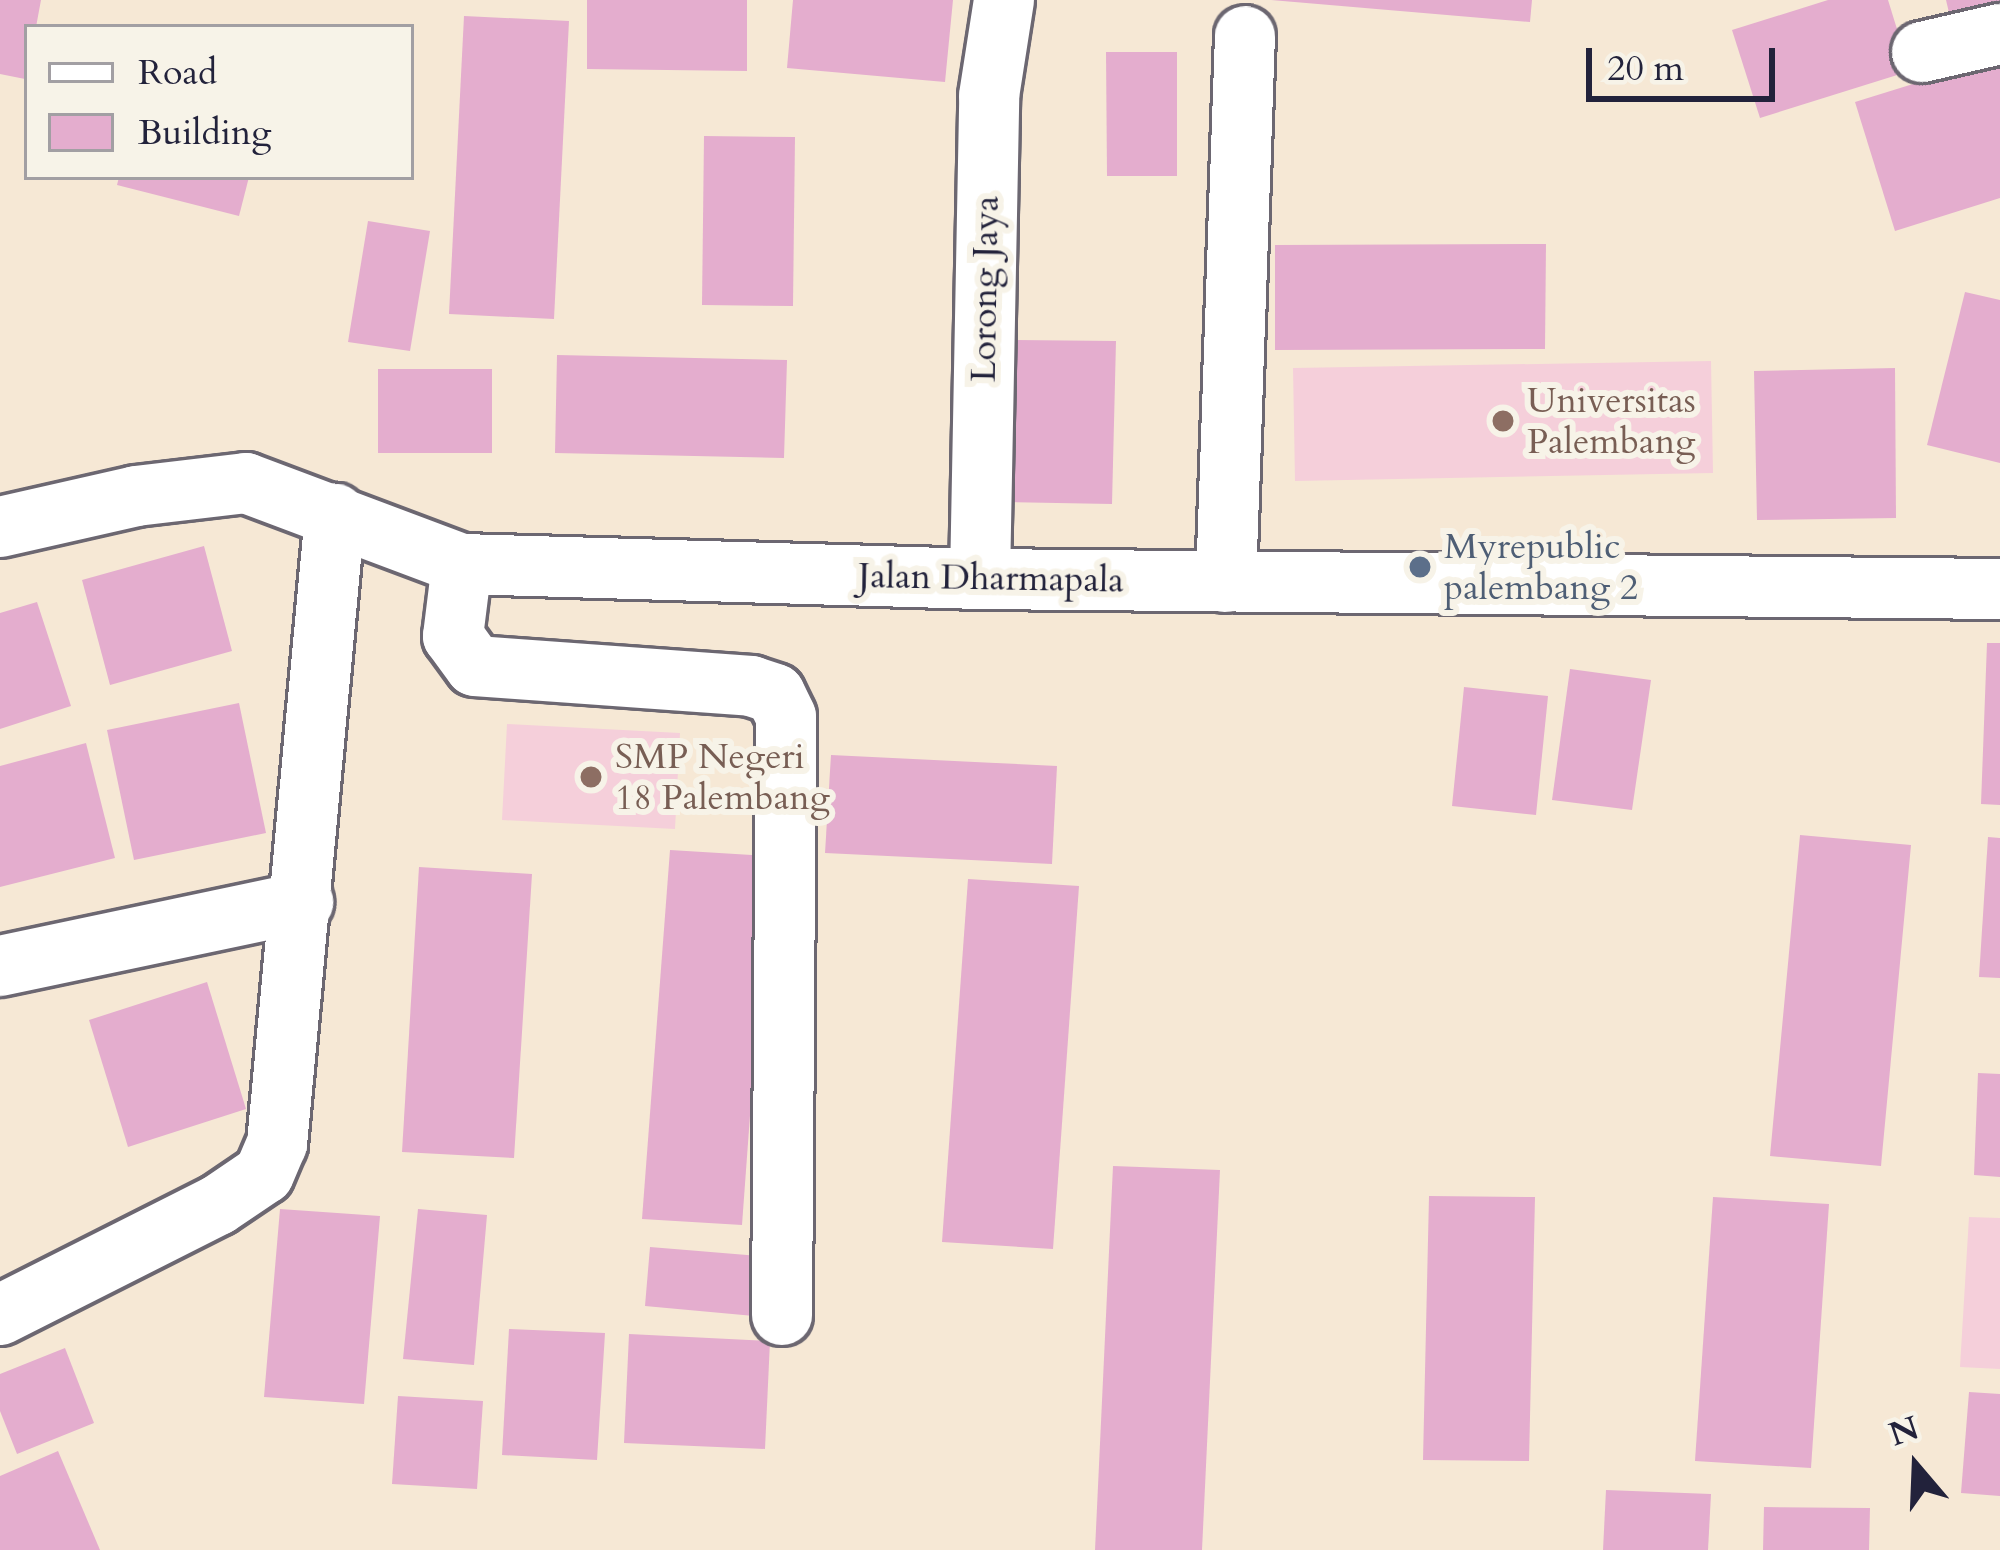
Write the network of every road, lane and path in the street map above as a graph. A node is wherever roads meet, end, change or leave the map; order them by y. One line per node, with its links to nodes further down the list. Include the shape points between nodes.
1 (1004, 0): 8 (street, Lorong Jaya, via 989,96)
2 (2000, 34): 4 (street)
3 (1245, 36): 9 (street)
4 (1922, 52)
5 (335, 514): 6 (street, Jalan Dharmapala, via 246,483 136,496); 7 (street, Jalan Dharmapala); 11 (street)
6 (0, 527)
7 (462, 564): 8 (street, Jalan Dharmapala); 14 (street, via 453,636 475,665 751,686 775,694 787,717)
8 (980, 579): 9 (street, Jalan Dharmapala)
9 (1226, 582): 10 (street, Jalan Dharmapala)
10 (2000, 589)
11 (303, 902): 12 (street); 13 (street, via 277,1144 264,1174)
12 (0, 966)
13 (0, 1315)
14 (782, 1315)

